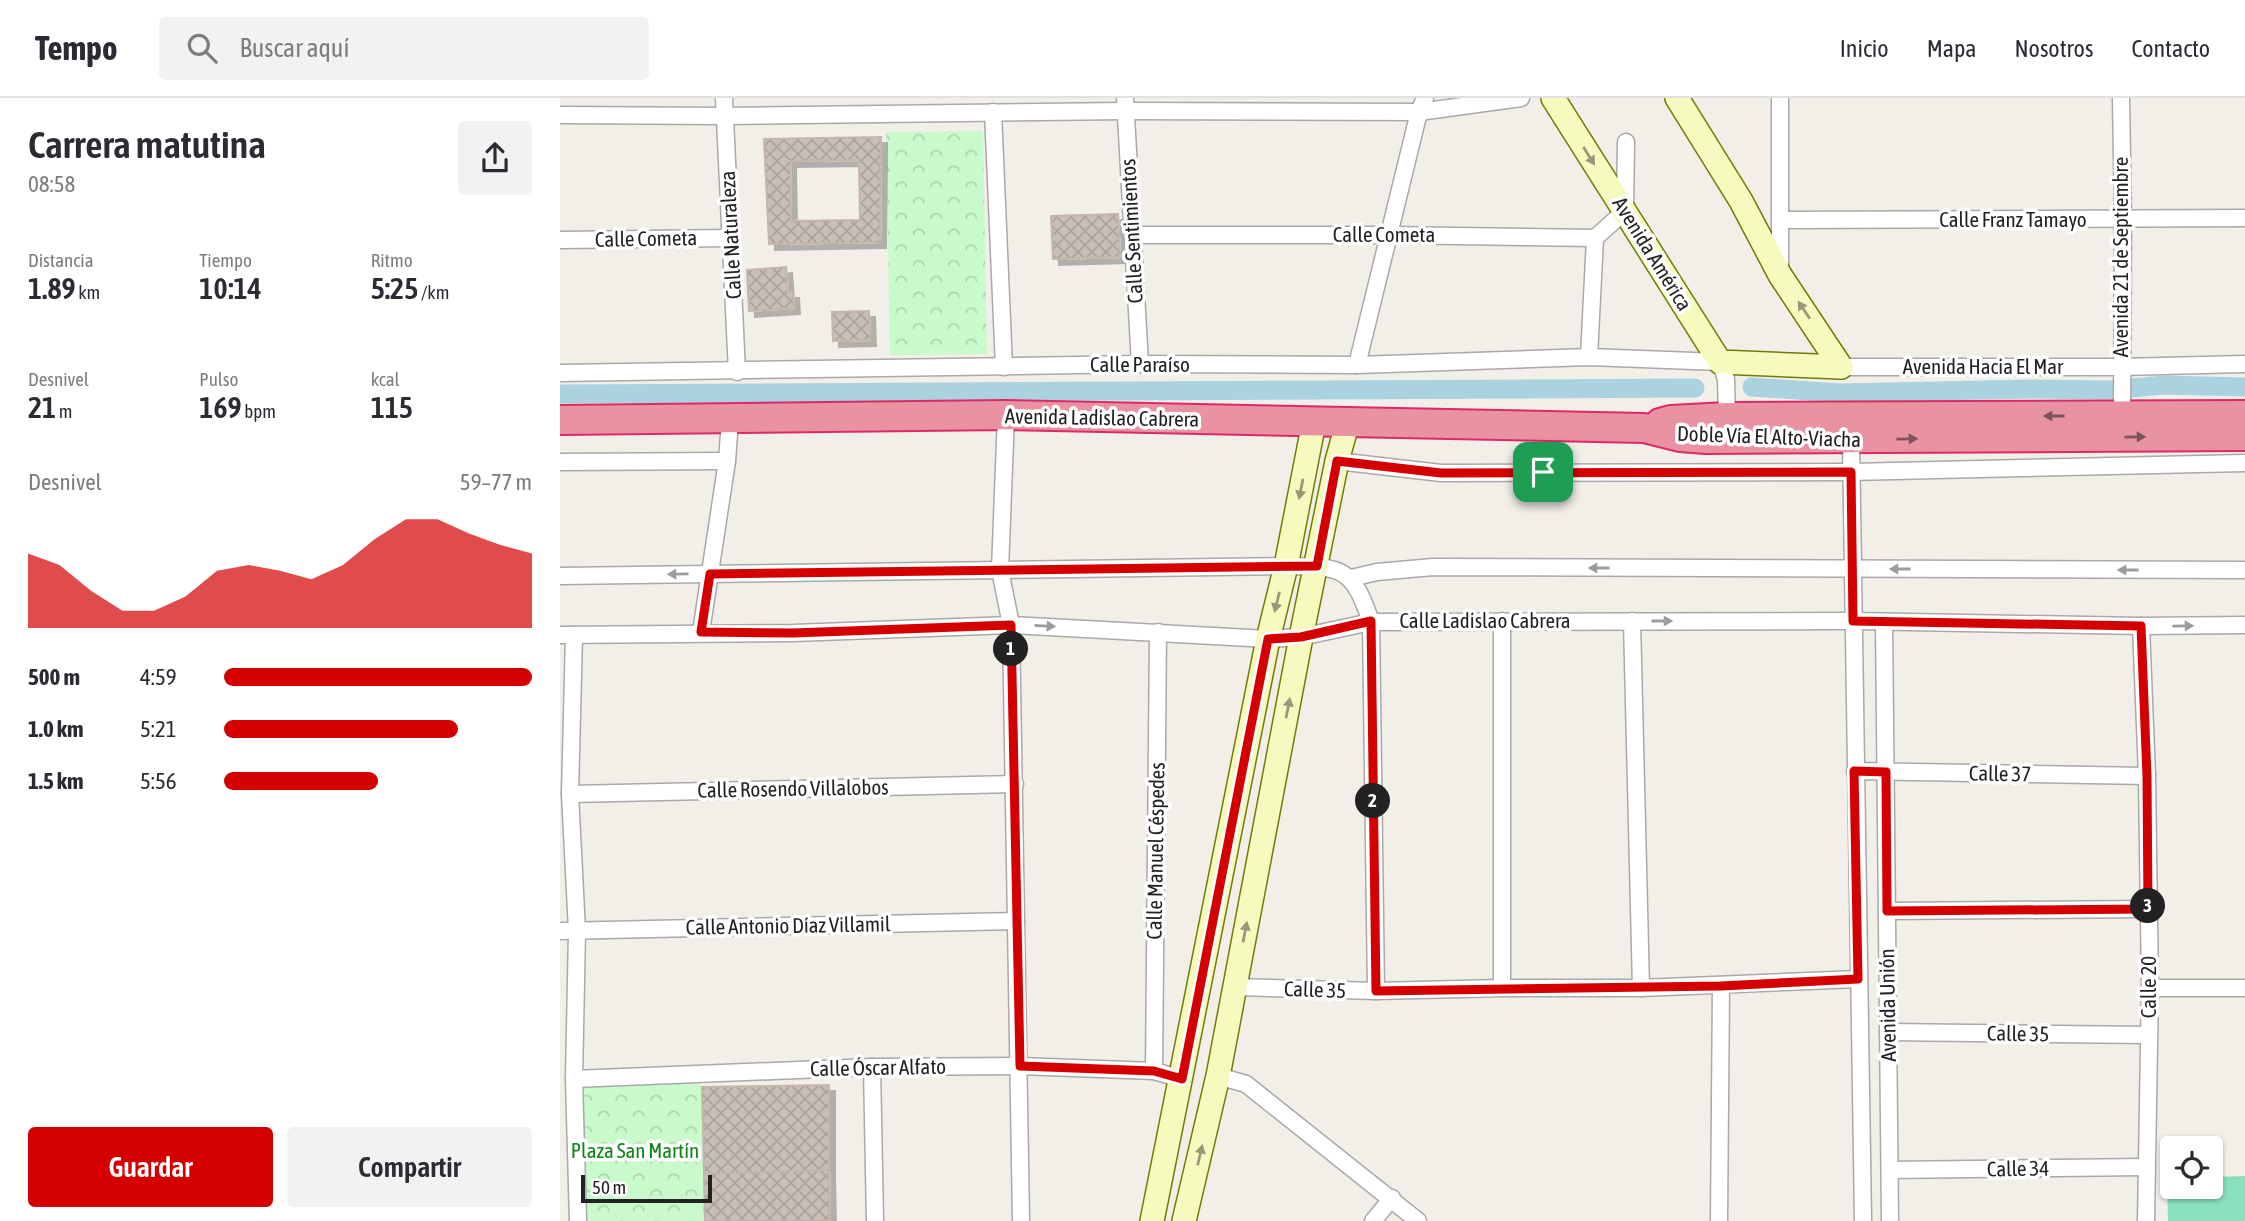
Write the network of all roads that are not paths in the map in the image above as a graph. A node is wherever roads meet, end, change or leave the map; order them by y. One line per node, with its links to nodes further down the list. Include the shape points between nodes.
1 (724, 98): 11 (street, Calle Naturaleza)
2 (1521, 98): 8 (street)
3 (1553, 98): 13 (street, Avenida América, one-way to 13)
4 (1677, 98): 22 (street, via 1741,201)
5 (1780, 98): 16 (street)
6 (2121, 98): 15 (street, Avenida 21 de Septiembre)
7 (1125, 104): 8 (street); 9 (street); 17 (street, Calle Sentimientos)
8 (1422, 105): 18 (street)
9 (993, 112): 11 (street); 27 (street)
10 (560, 115): 11 (street)
11 (725, 116): 19 (street, Calle Naturaleza)
12 (1626, 142): 13 (street)
13 (1625, 211): 20 (street); 29 (street, Avenida América)
14 (2245, 218): 15 (street, Calle Franz Tamayo)
15 (2123, 219): 16 (street, Calle Franz Tamayo); 32 (street, Avenida 21 de Septiembre)
16 (1782, 220): 22 (street)
17 (1133, 235): 18 (street, Calle Cometa); 24 (street, Calle Sentimientos)
18 (1387, 235): 20 (street, Calle Cometa); 25 (street)
19 (731, 238): 21 (street, Calle Cometa); 30 (street, Calle Naturaleza)
20 (1595, 238): 23 (street)
21 (560, 240)
22 (1780, 275): 28 (street, one-way to 22)
23 (1588, 357): 25 (street, Calle Paraíso); 29 (street, Calle Paraíso)
24 (1139, 364): 25 (street, Calle Paraíso); 27 (street, Calle Paraíso)
25 (1356, 365)
26 (2245, 365): 32 (street, Avenida Hacia El Mar)
27 (1004, 367): 30 (street, Calle Paraíso)
28 (1841, 367): 29 (street, Avenida Hacia El Mar); 32 (street, Avenida Hacia El Mar)
29 (1723, 370): 33 (street, Avenida América)
30 (737, 372): 31 (street, Calle Paraíso)
31 (560, 373)
32 (2121, 373): 34 (street, Avenida 21 de Septiembre)
33 (1727, 408): 34 (highway, Doble Vía El Alto-Viacha, one-way to 33); 41 (highway, Doble Vía El Alto-Viacha)
34 (2122, 409): 36 (highway, Doble Vía El Alto-Viacha)
35 (1006, 415): 38 (highway, Avenida Ladislao Cabrera); 40 (highway, Avenida Ladislao Cabrera); 52 (street)
36 (2245, 415)
37 (560, 420): 38 (highway, Avenida Ladislao Cabrera)
38 (730, 420): 44 (street)
39 (1348, 421): 40 (highway, Avenida Ladislao Cabrera); 41 (highway, Avenida Ladislao Cabrera); 45 (street)
40 (1314, 422): 49 (street, one-way to 49)
41 (1644, 428): 43 (highway, Doble Vía El Alto-Viacha, via 1680,438)
42 (2245, 436): 43 (highway, Doble Vía El Alto-Viacha, one-way to 42)
43 (1851, 440): 48 (street)
44 (727, 461): 46 (street); 54 (street)
45 (1337, 461): 48 (street, via 1441,473); 50 (street)
46 (560, 462)
47 (2245, 463): 48 (street)
48 (1851, 472): 51 (street)
49 (1286, 566): 50 (street); 52 (street); 69 (street, one-way to 69)
50 (1317, 566): 56 (street); 68 (street)
51 (1852, 569): 53 (street, one-way to 51); 56 (street, one-way to 56, via 1433,567); 60 (street)
52 (1000, 570): 54 (street); 62 (street)
53 (2245, 570)
54 (710, 574): 55 (street, one-way to 55); 65 (street)
55 (560, 576)
56 (1351, 578): 57 (street)
57 (1371, 621): 58 (street, Calle Ladislao Cabrera); 68 (street, Calle Ladislao Cabrera); 87 (street)
58 (1502, 621): 59 (street, Calle Ladislao Cabrera); 83 (street)
59 (1632, 621): 60 (street, Calle Ladislao Cabrera, one-way to 60); 84 (street)
60 (1853, 621): 61 (street, Calle Ladislao Cabrera); 70 (street)
61 (1884, 622): 64 (street, Calle Ladislao Cabrera); 71 (street, Avenida Unión)
62 (1011, 625): 65 (street, Calle Ladislao Cabrera); 66 (street, Calle Ladislao Cabrera, one-way to 66); 73 (street)
63 (2245, 625): 64 (street, Calle Ladislao Cabrera, one-way to 63)
64 (2141, 626): 72 (street, Calle 20)
65 (701, 632): 67 (street, Calle Ladislao Cabrera)
66 (1158, 632): 69 (street, Calle Ladislao Cabrera); 92 (street, Calle Manuel Céspedes)
67 (567, 635): 74 (street)
68 (1301, 637): 69 (street, Calle Ladislao Cabrera); 82 (street, one-way to 68)
69 (1268, 639): 95 (street)
70 (1854, 771): 71 (street, Calle 37); 80 (street)
71 (1886, 772): 72 (street, Calle 37); 76 (street, Avenida Unión)
72 (2147, 776): 75 (street, Calle 20)
73 (1015, 784): 74 (street, Calle Rosendo Villalobos); 77 (street)
74 (570, 794): 79 (street)
75 (2148, 909): 76 (street); 85 (street, Calle 20)
76 (1887, 911): 88 (street, Avenida Unión)
77 (1016, 920): 79 (street, Calle Antonio Díaz Villamil); 90 (street)
78 (560, 931): 79 (street, Calle Antonio Díaz Villamil)
79 (577, 931): 94 (street)
80 (1858, 979): 81 (street, Calle 35); 107 (street)
81 (1721, 986): 84 (street, Calle 35); 106 (street)
82 (1234, 987): 87 (street, Calle 35); 93 (street)
83 (1502, 988): 84 (street, Calle 35); 87 (street, Calle 35)
84 (1641, 988)
85 (2150, 988): 86 (street); 89 (street, Calle 20)
86 (2245, 988)
87 (1376, 991)
88 (1888, 1032): 89 (street, Calle 35); 97 (street, Avenida Unión)
89 (2148, 1035): 96 (street, Calle 20)
90 (1020, 1066): 91 (street, Calle Óscar Alfato); 92 (street, Calle Óscar Alfato); 101 (street)
91 (872, 1068): 94 (street, Calle Óscar Alfato); 100 (street)
92 (1154, 1071): 95 (street, Calle Óscar Alfato)
93 (1218, 1076): 98 (street, via 1247,1084); 103 (street, one-way to 93)
94 (573, 1079): 99 (street)
95 (1182, 1079): 102 (street)
96 (2146, 1167): 97 (street, Calle 34); 109 (street, Calle 20)
97 (1890, 1170): 108 (street, Avenida Unión)
98 (1392, 1198): 104 (street); 105 (street)
99 (578, 1221)
100 (875, 1221)
101 (1021, 1221)
102 (1152, 1221)
103 (1184, 1221)
104 (1373, 1221)
105 (1418, 1221)
106 (1719, 1221)
107 (1863, 1221)
108 (1890, 1221)
109 (2146, 1221)

